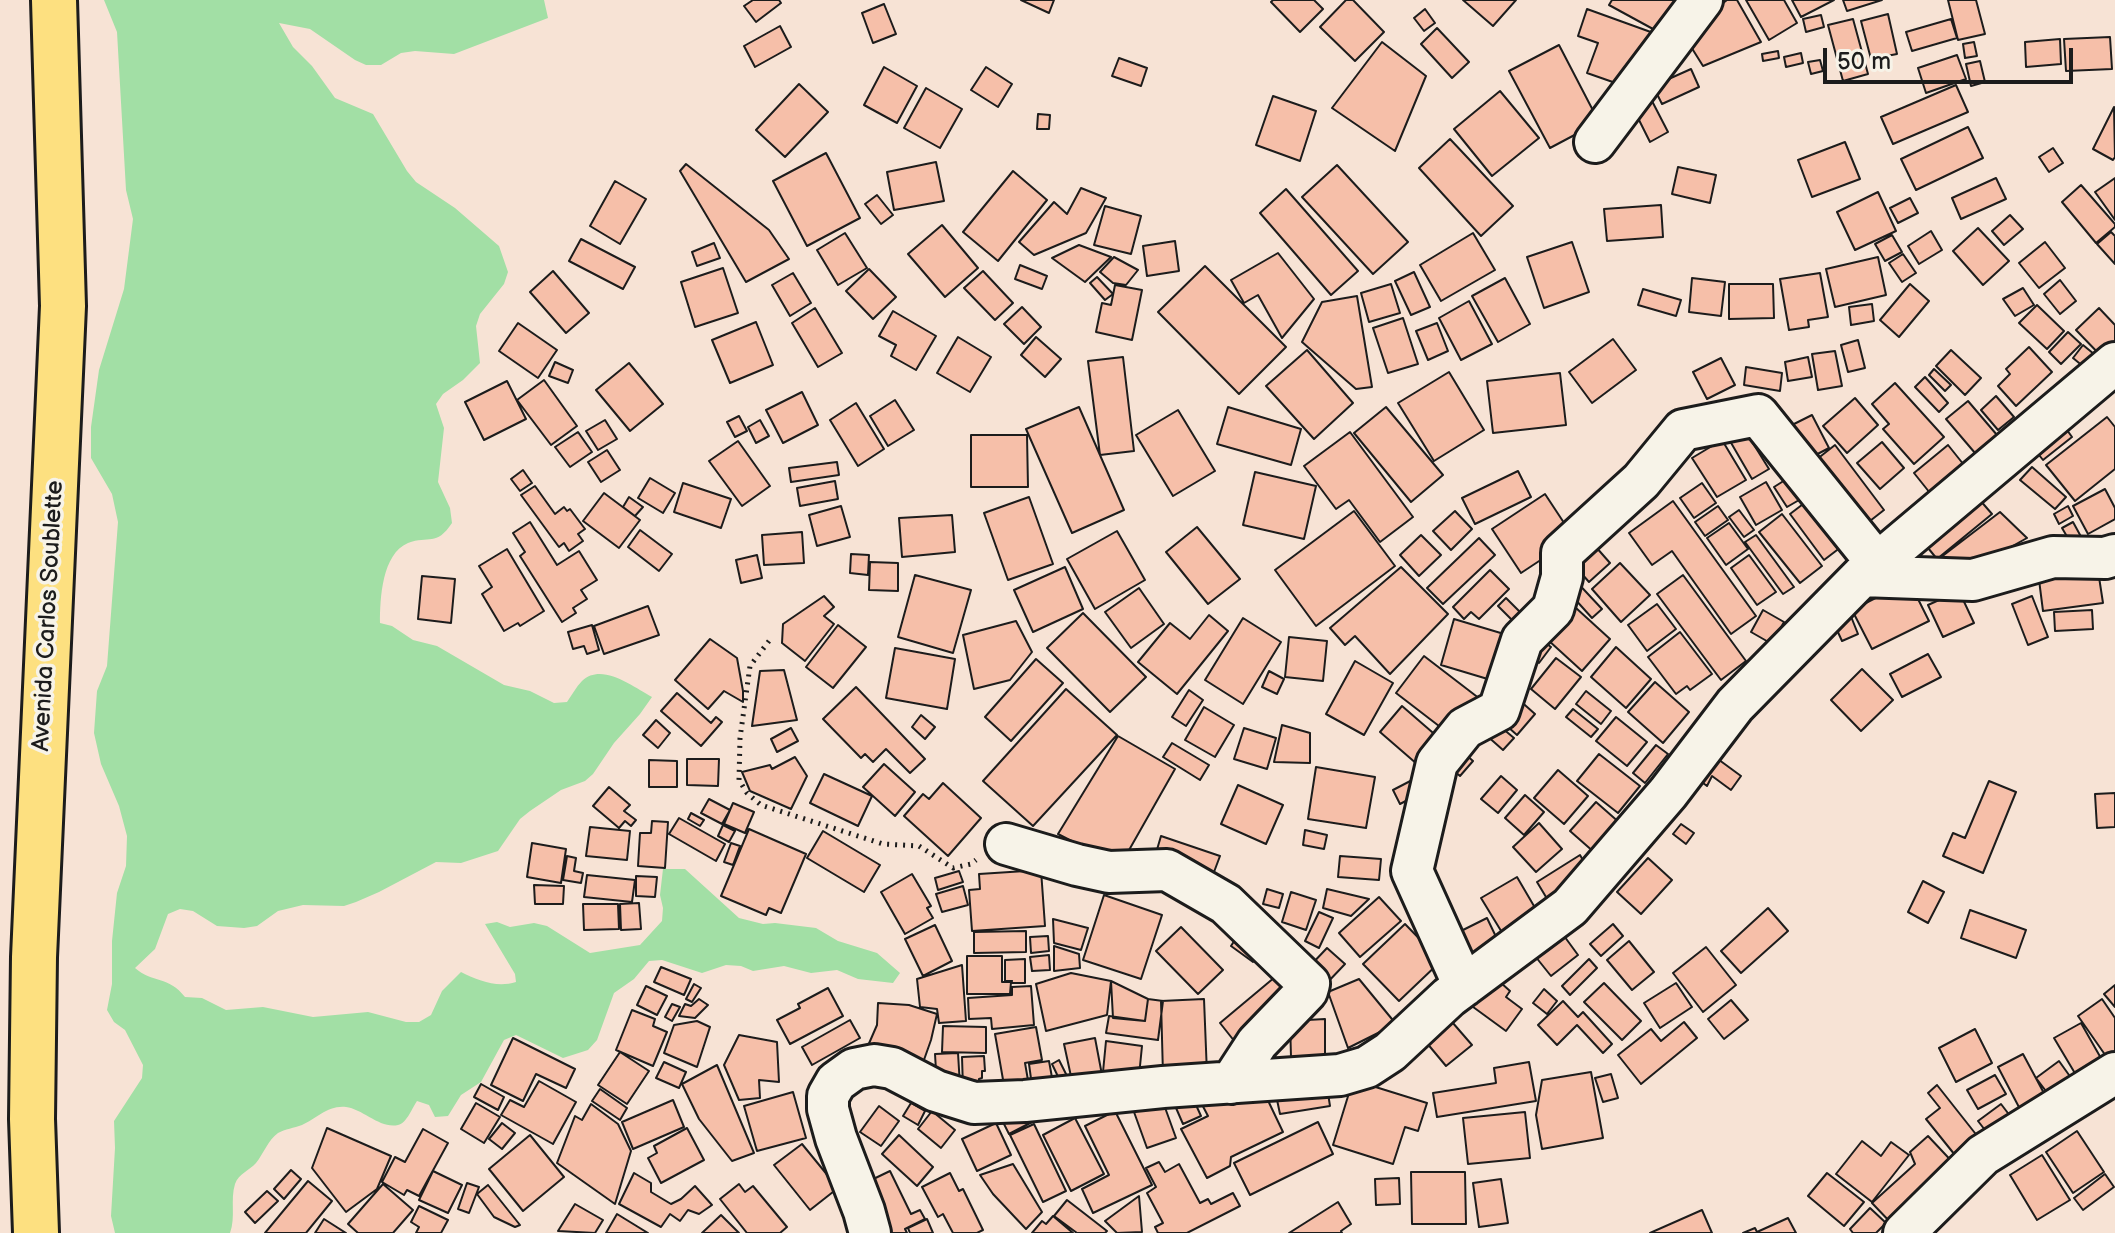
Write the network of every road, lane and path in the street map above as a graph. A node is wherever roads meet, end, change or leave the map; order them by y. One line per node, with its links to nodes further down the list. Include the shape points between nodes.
1 (54, 0): 12 (main road, Avenida Carlos Soublette, via 63,306 34,957)
2 (1702, 0): 3 (street)
3 (1595, 142)
4 (2115, 363): 6 (street)
5 (2115, 555): 6 (street, via 2053,557 1973,580)
6 (1869, 570): 9 (street, via 1735,705 1570,907); 9 (street, via 1758,415 1683,430 1641,481 1562,553 1553,609 1522,640 1499,710 1465,728 1437,763 1412,871)
7 (769, 641): 8 (path, via 750,666 740,738 739,780 761,805 883,844 919,846 953,868 971,864 990,846)
8 (1006, 844): 11 (street, via 1109,872 1167,870 1226,904 1309,984 1257,1043)
9 (1464, 986): 11 (street, via 1367,1067 1340,1075)
10 (2115, 1073): 14 (street, via 1983,1155)
11 (1231, 1083): 13 (street, via 974,1103 892,1068 854,1069 836,1082 828,1109)
12 (36, 1233)
13 (870, 1233)
14 (1904, 1233)

